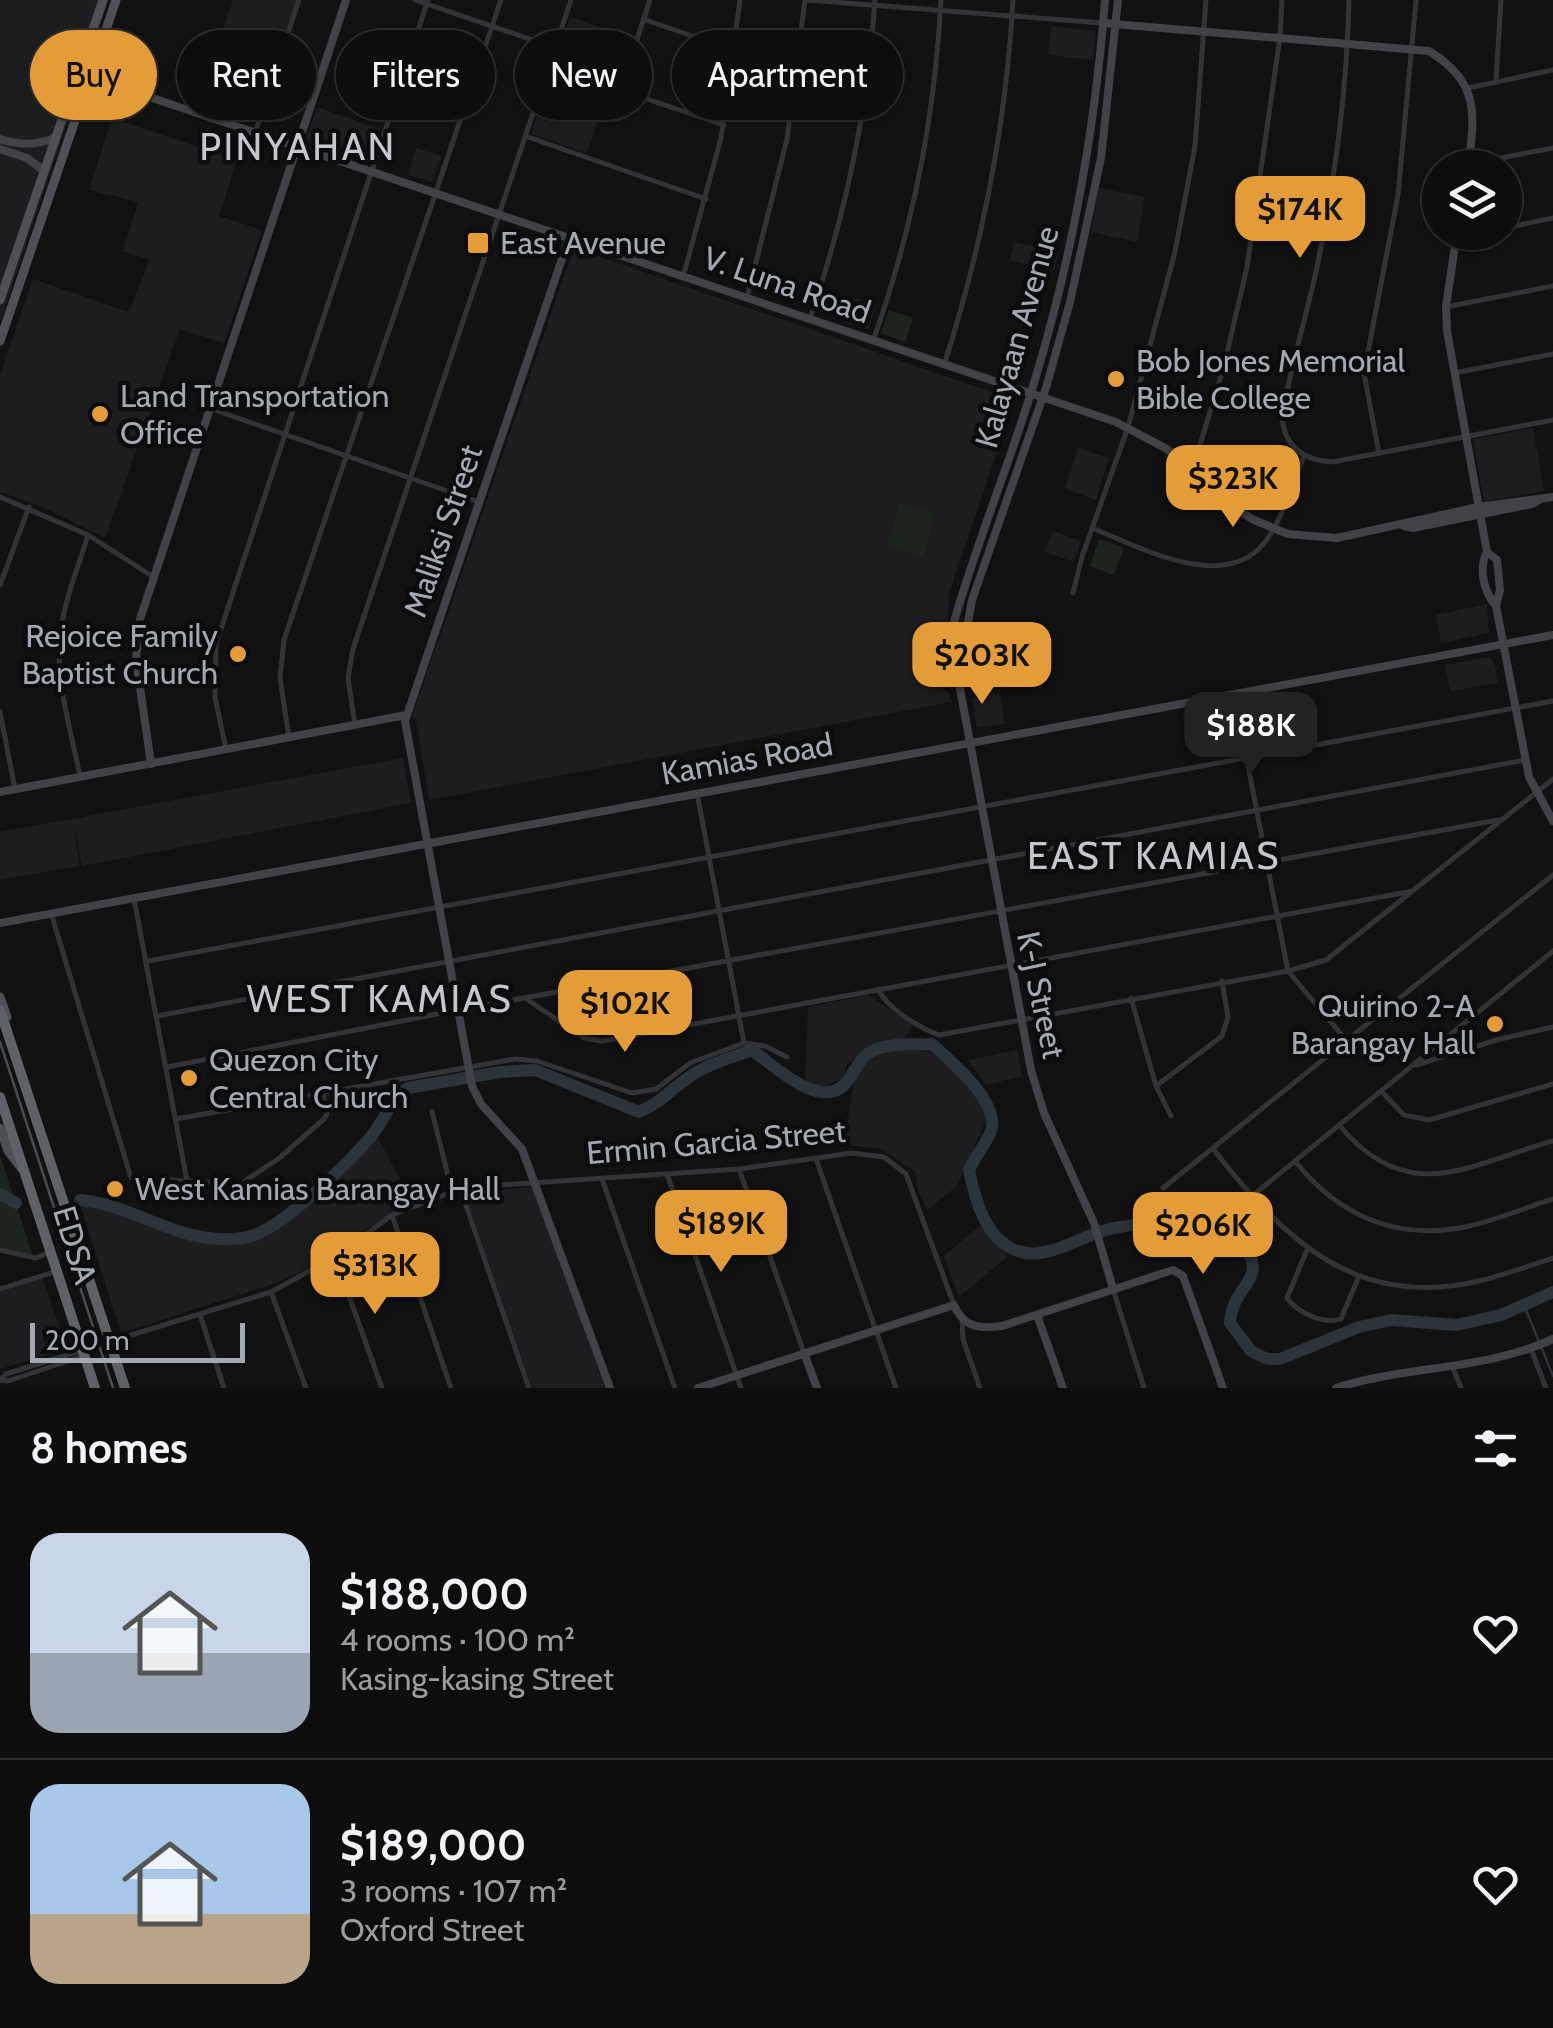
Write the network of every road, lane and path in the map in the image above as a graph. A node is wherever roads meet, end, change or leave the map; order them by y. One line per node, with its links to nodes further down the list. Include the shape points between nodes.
1 (102, 0): 28 (main road)
2 (116, 0): 29 (main road)
3 (300, 0): 47 (street)
4 (346, 0): 51 (street)
5 (415, 0): 20 (street)
6 (501, 0): 27 (street)
7 (571, 0): 30 (street)
8 (650, 0): 24 (street)
9 (740, 0): 32 (street)
10 (804, 0): 21 (street); 67 (street, via 787,139)
11 (941, 0): 22 (street)
12 (1012, 0): 23 (street)
13 (1105, 0): 25 (street, Kalayaan Avenue)
14 (1118, 0): 26 (street, Kalayaan Avenue)
15 (1206, 0): 33 (street)
16 (1282, 0): 35 (street)
17 (1349, 0): 36 (street)
18 (1416, 0): 37 (street)
19 (1501, 0): 39 (street)
20 (427, 2): 27 (street); 57 (street)
21 (875, 3): 22 (street); 70 (street, via 852,162)
22 (940, 11): 23 (street); 72 (street, via 918,175)
23 (1012, 16): 25 (street); 74 (street, via 992,177)
24 (643, 19): 31 (street); 46 (street, via 622,78 626,92)
25 (1103, 23): 26 (street); 76 (street, Kalayaan Avenue, via 1074,229)
26 (1116, 25): 33 (street); 77 (street, Kalayaan Avenue, via 1093,204)
27 (493, 26): 34 (street); 58 (street)
28 (92, 30)
29 (106, 30)
30 (562, 30)
31 (675, 30)
32 (737, 30)
33 (1204, 31): 35 (street); 80 (street, via 1195,146 1175,252)
34 (515, 34)
35 (1280, 37): 36 (street); 86 (street, via 1248,267)
36 (1348, 42): 37 (street); 85 (street, via 1318,262 1282,416 1289,442)
37 (1413, 47): 40 (street, via 1446,62); 83 (street, via 1398,195 1364,372)
38 (1553, 70): 39 (street)
39 (1496, 81): 40 (street)
40 (1468, 88): 54 (street)
41 (157, 99): 47 (street, V. Luna Road)
42 (62, 120): 48 (main road)
43 (75, 120): 71 (main road)
44 (531, 120): 49 (street)
45 (725, 120): 46 (street)
46 (724, 125): 59 (street)
47 (256, 132): 51 (street, V. Luna Road)
48 (56, 136): 50 (street, via 31,144); 56 (main road)
49 (525, 136): 59 (street); 60 (street)
50 (0, 139)
51 (298, 147): 57 (street, V. Luna Road); 78 (street)
52 (1553, 148): 55 (street)
53 (0, 149): 56 (street)
54 (1469, 150)
55 (1522, 155)
56 (44, 170): 68 (main road)
57 (372, 172): 58 (street, V. Luna Road); 81 (street)
58 (435, 193): 60 (street, V. Luna Road); 84 (street)
59 (706, 200): 65 (street)
60 (498, 214): 63 (street, V. Luna Road); 87 (street)
61 (1553, 218): 62 (street)
62 (1522, 224)
63 (569, 238): 65 (street, V. Luna Road); 90 (street, Maliksi Street)
64 (1454, 250): 69 (street)
65 (683, 277): 67 (street, V. Luna Road)
66 (1553, 286): 69 (street)
67 (747, 298): 70 (street, V. Luna Road)
68 (0, 300)
69 (1446, 307): 75 (street)
70 (810, 319): 72 (street, V. Luna Road)
71 (0, 340)
72 (873, 340): 74 (street, V. Luna Road)
73 (1553, 354): 75 (street)
74 (944, 365): 76 (street, V. Luna Road)
75 (1454, 373): 82 (street)
76 (1030, 395): 77 (street, V. Luna Road); 103 (street, Kalayaan Avenue, via 954,622 950,658)
77 (1042, 398): 80 (street, V. Luna Road); 103 (street, Kalayaan Avenue, via 972,600)
78 (209, 408): 81 (street); 97 (street)
79 (1553, 420): 82 (street)
80 (1128, 427): 86 (street, V. Luna Road); 93 (street)
81 (284, 434): 84 (street); 112 (street, via 216,644 215,698)
82 (1465, 436): 83 (street); 92 (street)
83 (1379, 454): 85 (street, via 1332,462)
84 (346, 455): 87 (street); 110 (street, via 280,661)
85 (1304, 457): 94 (street)
86 (1192, 472): 94 (street, V. Luna Road, via 1231,506)
87 (410, 478): 90 (street); 109 (street, via 348,668)
88 (0, 496): 91 (street)
89 (1553, 497): 92 (street, V. Luna Road)
90 (479, 502): 108 (street, Maliksi Street)
91 (29, 507): 95 (street); 98 (street)
92 (1479, 511): 94 (street, V. Luna Road, via 1337,538); 96 (street)
93 (1092, 528): 94 (street, via 1208,567 1247,558); 99 (street)
94 (1273, 529)
95 (88, 535): 97 (street); 116 (street, via 59,639)
96 (1487, 552): 100 (street, via 1486,591); 100 (street, via 1497,560)
97 (152, 576): 115 (street, via 136,659)
98 (0, 585)
99 (1073, 593)
100 (1496, 606): 102 (street)
101 (1553, 634): 102 (street, Kamias Road)
102 (1503, 644): 104 (street, Kamias Road); 106 (street)
103 (958, 678): 111 (street, Kalayaan Avenue)
104 (1234, 694): 111 (street, Kamias Road); 113 (street)
105 (1553, 701): 106 (street)
106 (1514, 710): 113 (street); 114 (street)
107 (0, 712): 118 (street)
108 (406, 716): 109 (street); 126 (street, Maliksi Street)
109 (355, 725): 110 (street)
110 (289, 738): 112 (street)
111 (970, 743): 120 (street, Kamias Road); 122 (street, K-J Street)
112 (226, 750): 115 (street)
113 (1248, 760): 122 (street); 123 (street)
114 (1524, 760): 121 (street); 123 (street)
115 (151, 764): 116 (street)
116 (80, 777): 118 (street)
117 (1553, 779): 121 (street)
118 (15, 789): 119 (street)
119 (0, 792)
120 (697, 794): 126 (street, Kamias Road); 127 (street)
121 (1536, 794): 124 (street); 125 (street)
122 (980, 806): 127 (street); 128 (street, K-J Street)
123 (1257, 812): 128 (street); 129 (street)
124 (1498, 820): 129 (street); 131 (street)
125 (1553, 820)
126 (427, 844): 132 (street, Kamias Road); 133 (street, Maliksi Street)
127 (709, 856): 133 (street); 134 (street)
128 (990, 861): 134 (street); 135 (street, K-J Street)
129 (1267, 863): 135 (street); 137 (street)
130 (1553, 874): 156 (street)
131 (1414, 890): 137 (street); 144 (street, via 1326,960)
132 (134, 898): 136 (street, Kamias Road); 140 (street)
133 (440, 908): 140 (street); 141 (street, Maliksi Street)
134 (719, 912): 141 (street); 142 (street)
135 (999, 913): 142 (street); 143 (street, K-J Street)
136 (51, 914): 138 (street, Kamias Road); 180 (street, via 131,1178)
137 (1276, 916): 143 (street); 144 (street)
138 (0, 923)
139 (1553, 952): 159 (street)
140 (148, 961): 153 (street)
141 (450, 961): 151 (street, Maliksi Street); 153 (street)
142 (731, 963): 149 (street); 152 (street)
143 (1010, 964): 146 (street); 154 (street, K-J Street)
144 (1288, 971): 145 (street); 156 (street)
145 (1222, 981): 148 (street); 163 (street, via 1228,1018 1222,1036)
146 (878, 989): 152 (street); 154 (street, via 934,1034)
147 (0, 997): 187 (main road, EDSA)
148 (1131, 998): 154 (street); 163 (street)
149 (528, 1000): 151 (street); 152 (street, via 595,1042)
150 (0, 1010): 187 (highway, EDSA)
151 (458, 1010): 160 (street); 161 (street, Maliksi Street)
152 (739, 1014): 157 (street)
153 (158, 1016): 160 (street)
154 (1020, 1020): 198 (street, K-J Street, via 1041,1106 1094,1223)
155 (1553, 1027): 159 (street)
156 (1346, 1040): 173 (street)
157 (744, 1043): 158 (street); 161 (street, via 690,1063 656,1089 632,1094 537,1061)
158 (788, 1056)
159 (1412, 1066): 164 (street)
160 (167, 1067): 169 (street)
161 (469, 1068): 165 (street); 181 (street, Maliksi Street, via 482,1104 522,1149)
162 (1553, 1084): 164 (street, via 1430,1120 1404,1114)
163 (1156, 1086): 168 (street)
164 (1382, 1091): 170 (street)
165 (323, 1092): 169 (street); 180 (street, via 327,1116 254,1177 234,1185)
166 (0, 1097): 177 (highway, EDSA)
167 (432, 1112): 184 (street)
168 (1171, 1116)
169 (176, 1119): 180 (street)
170 (1340, 1125): 172 (street, via 1366,1154 1419,1174 1470,1168); 175 (street)
171 (0, 1128): 177 (main road, EDSA)
172 (1553, 1141)
173 (1214, 1150): 182 (street); 185 (street)
174 (816, 1159): 176 (street, Ermin Garcia Street); 200 (street, Ermin Garcia Street, via 874,1154 900,1167 912,1183); 204 (street)
175 (1295, 1161): 185 (street); 186 (street, via 1332,1200 1406,1230 1466,1227)
176 (739, 1168): 178 (street, Ermin Garcia Street); 209 (street)
177 (26, 1174): 192 (highway, EDSA)
178 (667, 1174): 179 (street, Ermin Garcia Street); 211 (street)
179 (602, 1179): 181 (street, Ermin Garcia Street); 222 (street)
180 (187, 1181)
181 (536, 1183): 183 (street, Ermin Garcia Street); 221 (street)
182 (1163, 1188)
183 (461, 1191): 184 (street, Ermin Garcia Street); 220 (street)
184 (452, 1192): 188 (street, Ermin Garcia Street)
185 (1252, 1196): 189 (street); 191 (street)
186 (1553, 1199)
187 (65, 1206): 206 (highway, EDSA)
188 (392, 1215): 193 (street, Ermin Garcia Street); 219 (street)
189 (1222, 1216)
190 (0, 1250): 192 (street, via 36,1258)
191 (1306, 1250): 196 (street); 196 (street, via 1286,1298 1307,1314 1337,1322)
192 (50, 1252): 195 (highway, EDSA)
193 (335, 1257): 199 (street, Ermin Garcia Street); 218 (street)
194 (1553, 1258): 196 (street, via 1478,1282 1430,1287)
195 (56, 1271): 197 (street); 208 (highway, EDSA)
196 (1359, 1276)
197 (0, 1289)
198 (1112, 1289): 202 (street); 229 (street); 230 (street, via 1181,1273)
199 (272, 1292): 201 (street, Ermin Garcia Street); 217 (street)
200 (954, 1305): 203 (street, Ermin Garcia Street); 204 (street)
201 (200, 1314): 206 (street, Ermin Garcia Street); 216 (street)
202 (1037, 1315): 203 (street, via 983,1328); 228 (street)
203 (962, 1318): 227 (street)
204 (876, 1329): 209 (street); 226 (street)
205 (1553, 1340): 207 (street)
206 (110, 1342): 215 (highway, EDSA)
207 (1531, 1349): 210 (street); 234 (street)
208 (84, 1352): 213 (street); 214 (highway, EDSA)
209 (804, 1353): 211 (street); 225 (street)
210 (1452, 1366): 212 (street); 233 (street)
211 (736, 1375): 223 (street); 224 (street)
212 (1373, 1376): 231 (street); 232 (street)
213 (0, 1380)
214 (95, 1388)
215 (125, 1388)
216 (224, 1388)
217 (306, 1388)
218 (382, 1388)
219 (451, 1388)
220 (530, 1388)
221 (610, 1388)
222 (675, 1388)
223 (698, 1388)
224 (741, 1388)
225 (816, 1388)
226 (896, 1388)
227 (980, 1388)
228 (1062, 1388)
229 (1144, 1388)
230 (1223, 1388)
231 (1336, 1388)
232 (1378, 1388)
233 (1461, 1388)
234 (1546, 1388)

